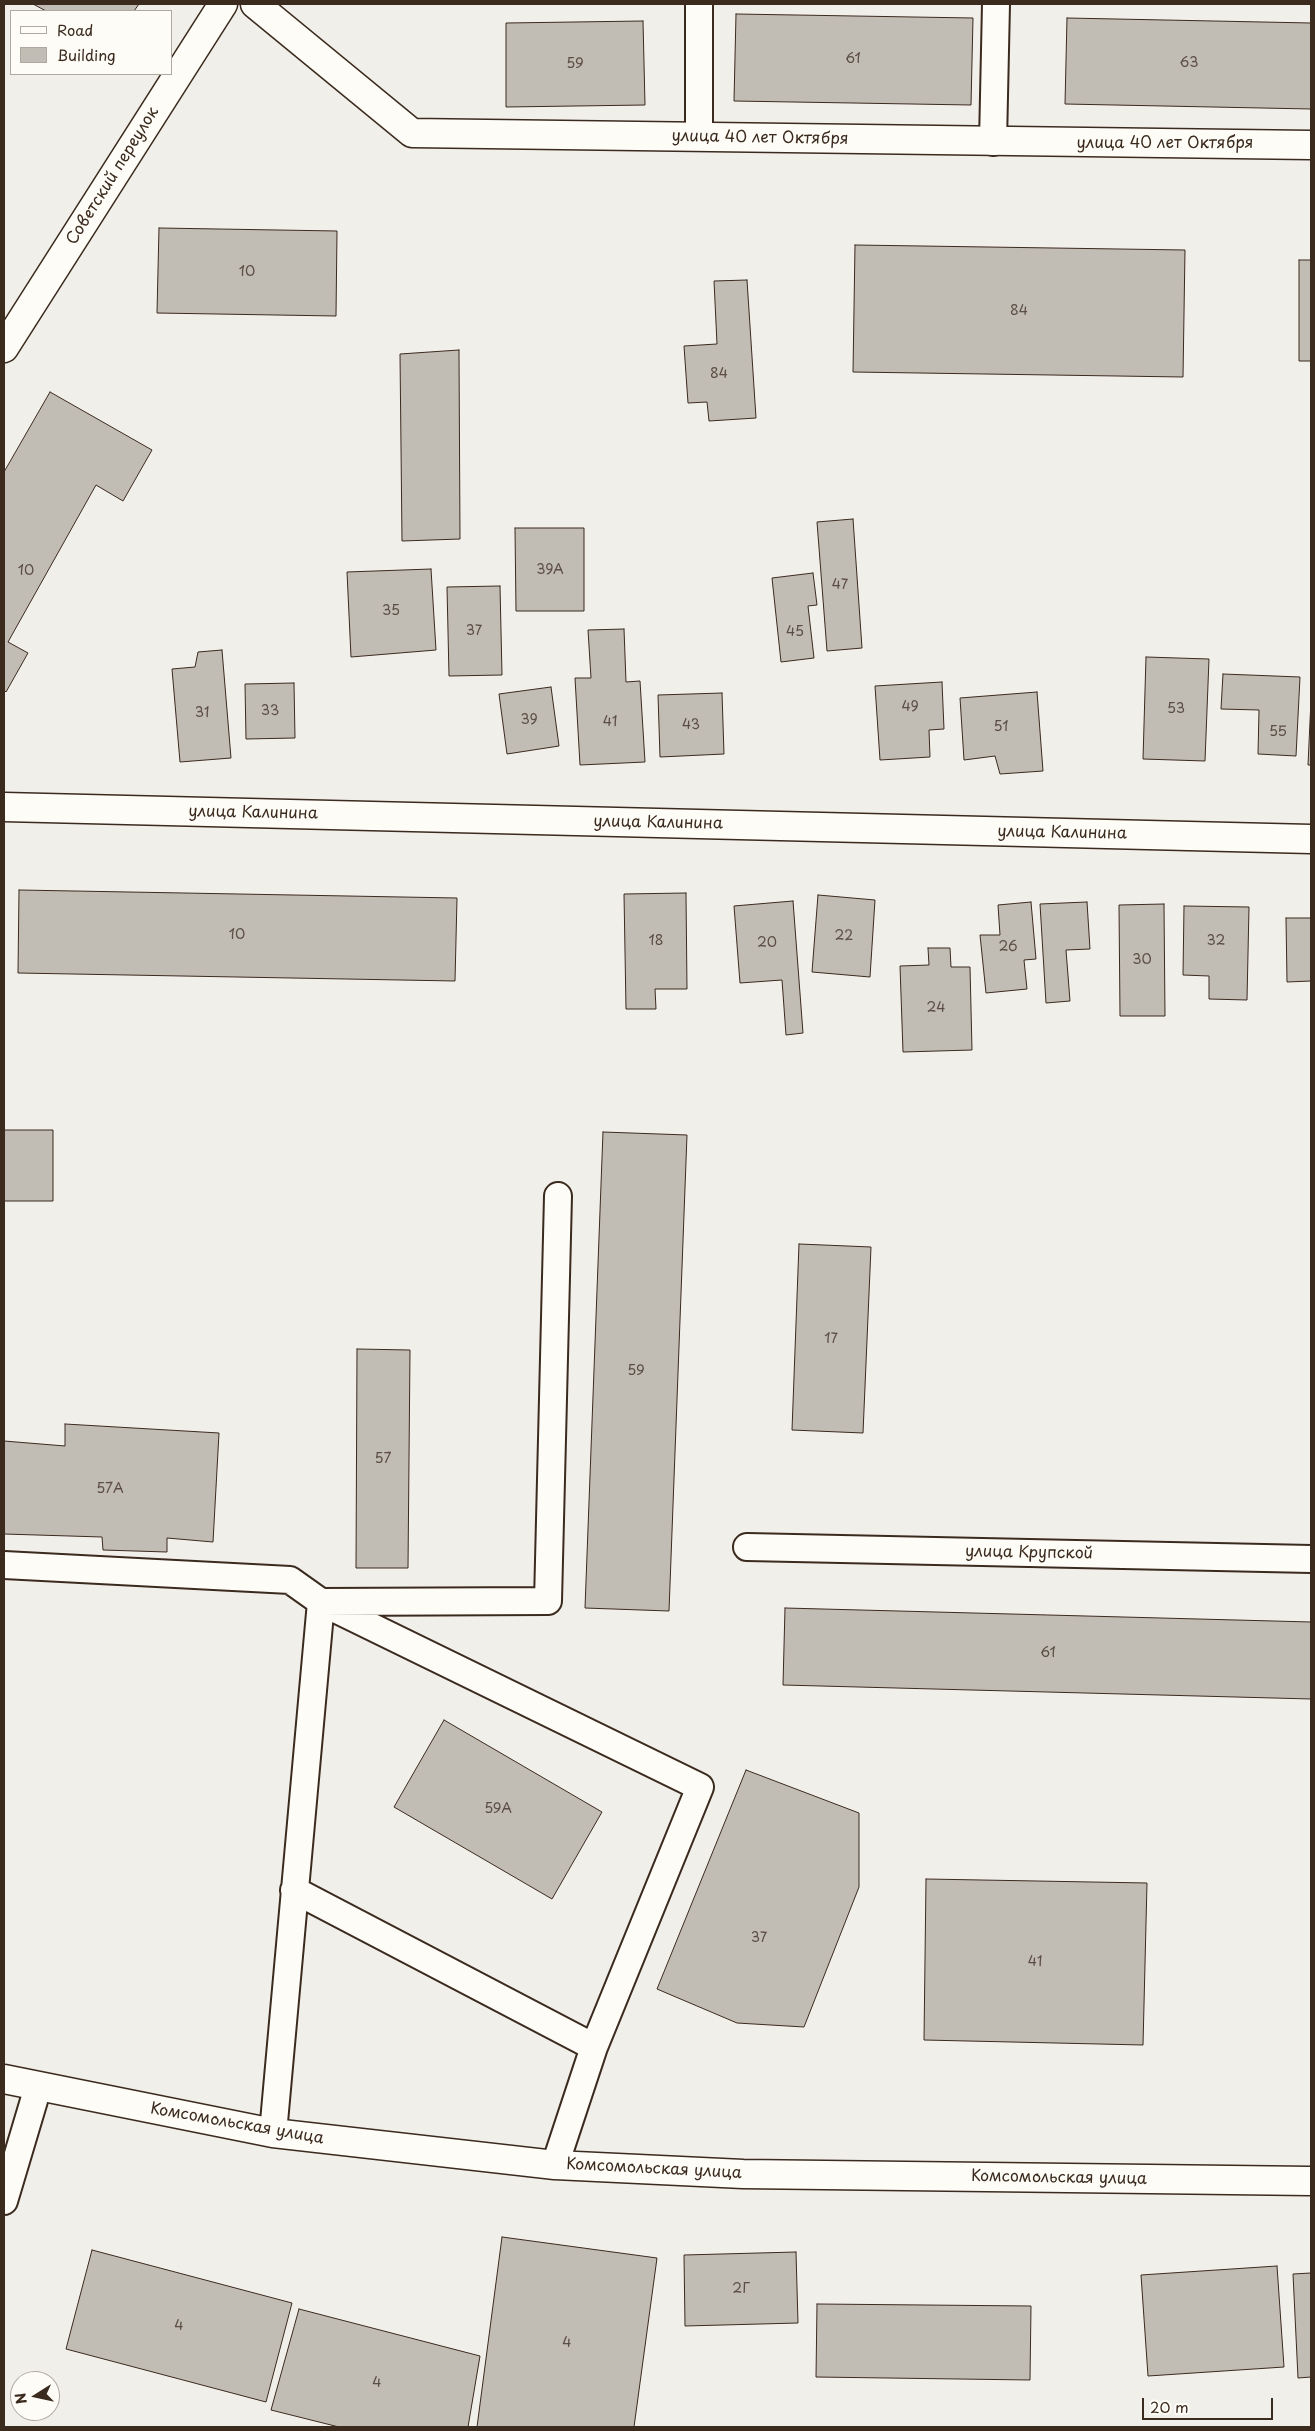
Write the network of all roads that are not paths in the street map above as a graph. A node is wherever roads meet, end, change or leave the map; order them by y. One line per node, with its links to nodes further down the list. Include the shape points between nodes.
1 (223, 4): 8 (street, Советский переулок)
2 (255, 4): 5 (street, улица 40 лет Октября, via 412,133)
3 (699, 4): 5 (lane)
4 (996, 4): 6 (lane)
5 (699, 137): 6 (street, улица 40 лет Октября)
6 (993, 142): 7 (street, улица 40 лет Октября)
7 (1311, 145)
8 (4, 348)
9 (4, 807): 10 (street, улица Калинина)
10 (1311, 839)
11 (558, 1196): 15 (lane, via 548,1601)
12 (747, 1547): 13 (lane, улица Крупской)
13 (1311, 1559)
14 (4, 1565): 15 (lane, via 290,1580)
15 (321, 1602): 16 (lane); 17 (lane, via 700,1787)
16 (294, 1890): 17 (lane); 20 (lane)
17 (594, 2047): 21 (lane)
18 (4, 2079): 19 (street, Комсомольская улица)
19 (38, 2087): 20 (street, Комсомольская улица); 23 (lane)
20 (273, 2133): 21 (street, Комсомольская улица)
21 (555, 2165): 22 (street, Комсомольская улица, via 743,2174)
22 (1311, 2181)
23 (4, 2201)

